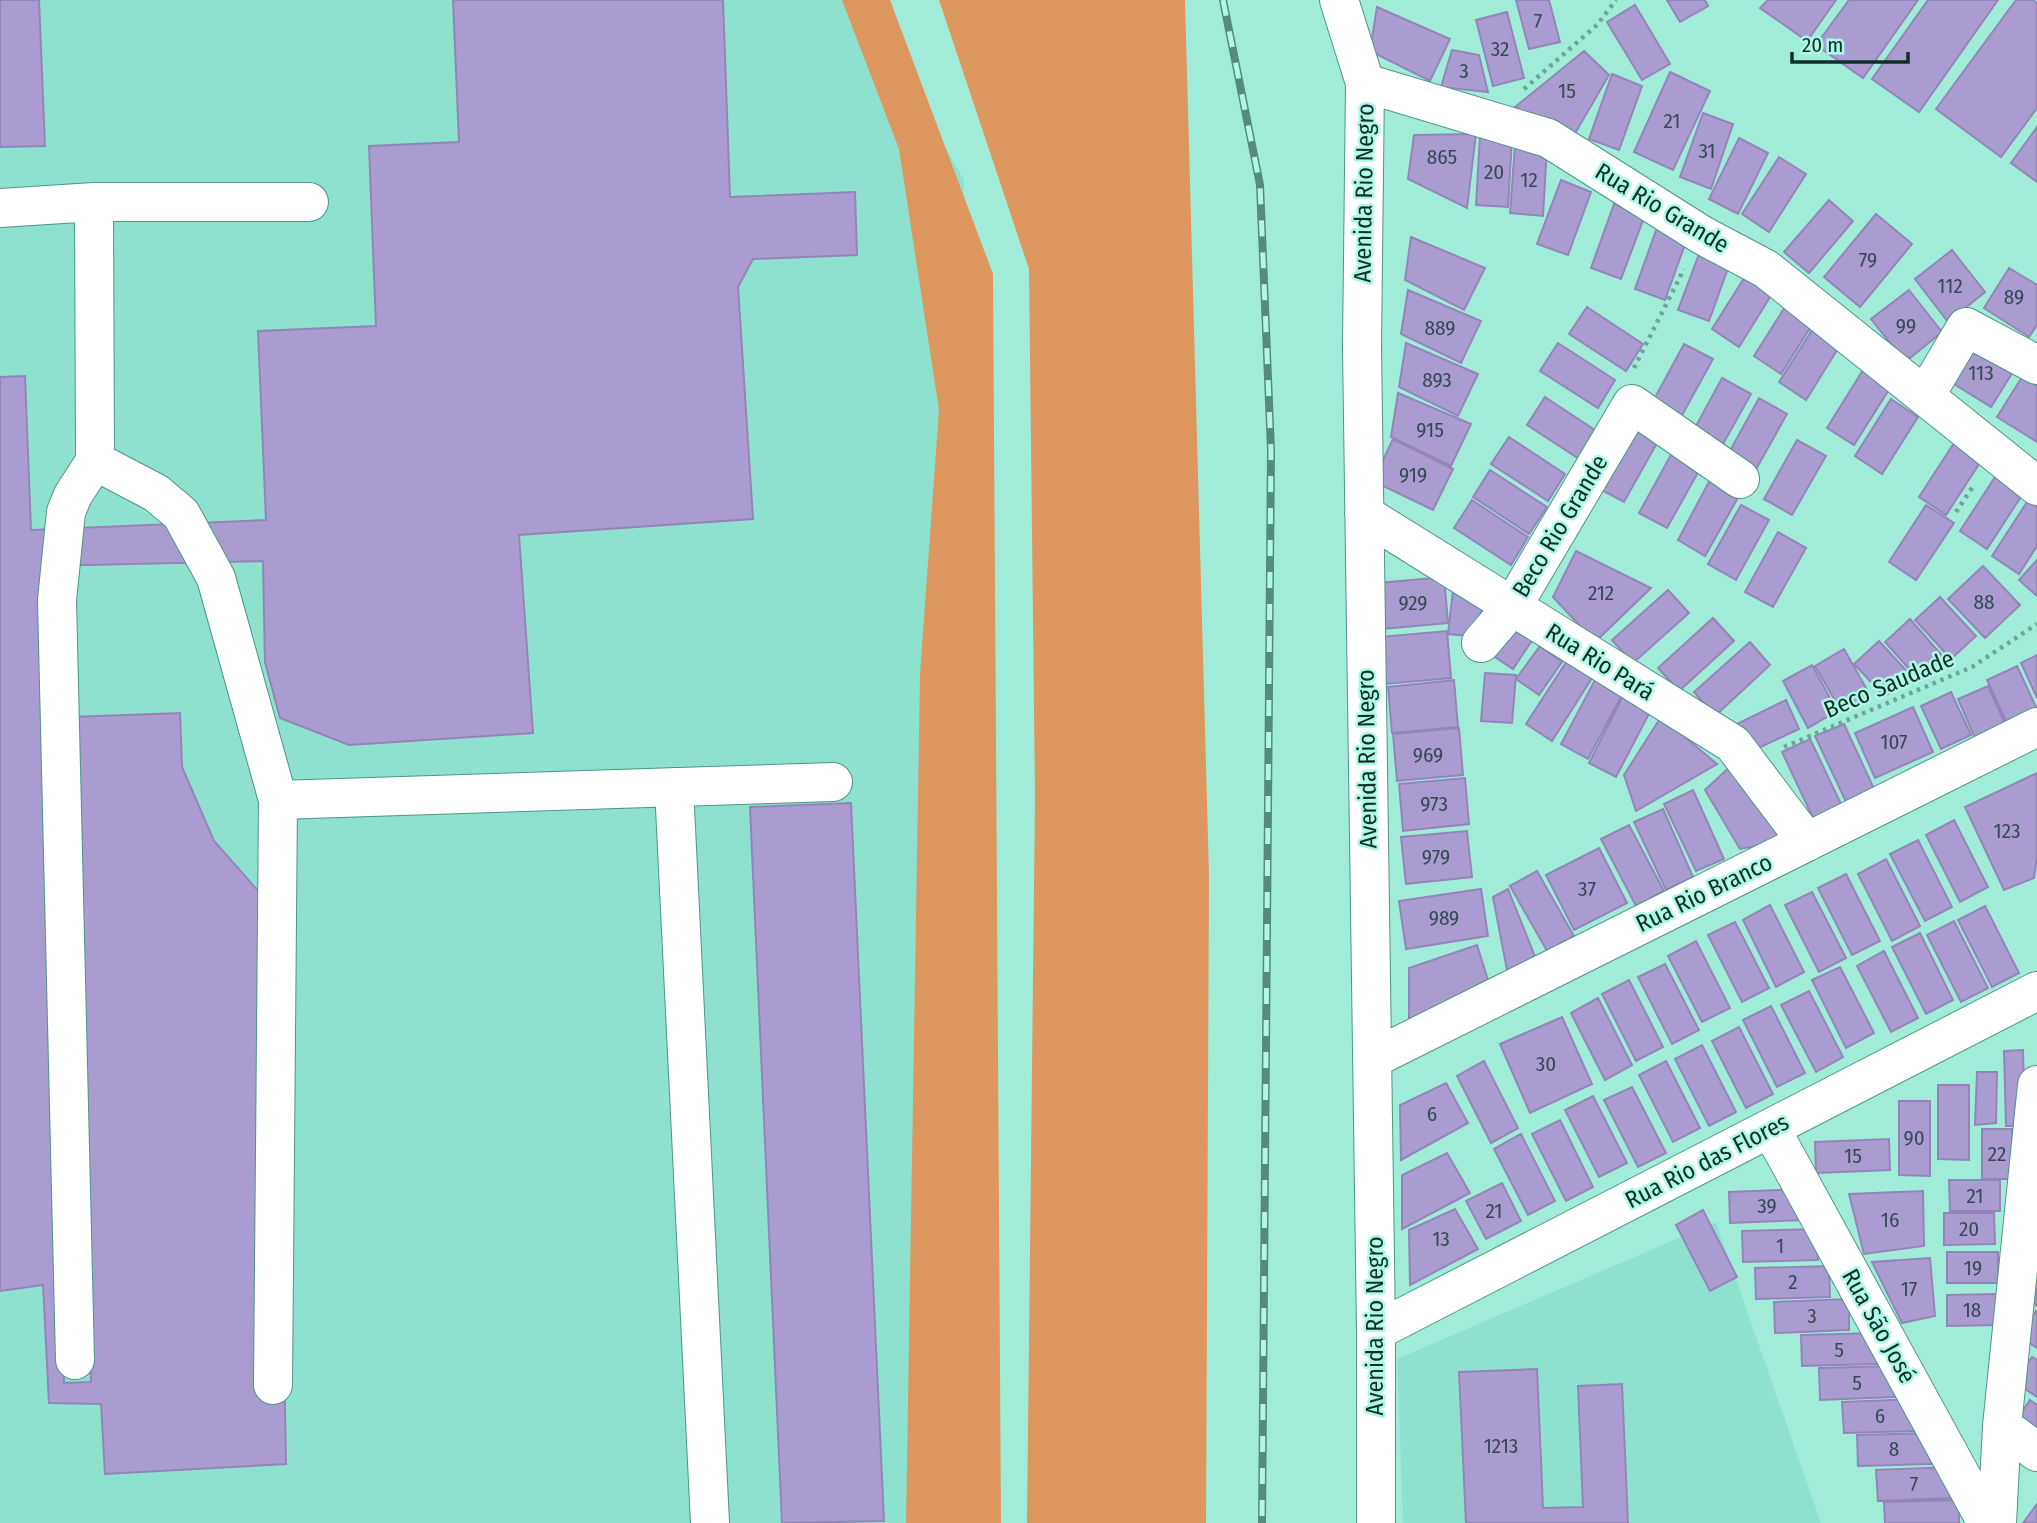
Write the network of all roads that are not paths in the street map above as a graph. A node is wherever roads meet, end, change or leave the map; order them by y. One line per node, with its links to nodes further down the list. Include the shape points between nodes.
1 (1339, 0): 2 (street, Avenida Rio Negro)
2 (1365, 83): 7 (street, Rua Rio Grande, via 1548,138 1766,270); 11 (street, Avenida Rio Negro)
3 (94, 202): 4 (street); 5 (street); 8 (street)
4 (309, 202)
5 (0, 208)
6 (2037, 365): 7 (street, via 1966,327)
7 (1925, 396): 10 (street, Rua Rio Grande)
8 (95, 461): 17 (street, via 156,493 181,514 216,578); 24 (street, via 66,512 57,600)
9 (1740, 479): 12 (street, Beco Rio Grande, via 1632,404)
10 (2037, 486)
11 (1364, 514): 12 (street, Rua Rio Pará); 20 (street, Avenida Rio Negro)
12 (1512, 607): 13 (street, Beco Rio Grande); 18 (street, Rua Rio Pará, via 1732,744)
13 (1481, 643)
14 (2037, 727): 18 (street, Rua Rio Branco)
15 (833, 782): 16 (street)
16 (674, 787): 17 (street); 28 (street)
17 (278, 800): 25 (street)
18 (1807, 842): 20 (street, Rua Rio Branco)
19 (2037, 991): 22 (street, Rua Rio das Flores)
20 (1372, 1059): 23 (street, Avenida Rio Negro)
21 (2037, 1085): 26 (street)
22 (1771, 1129): 23 (street, Rua Rio das Flores); 30 (street, Rua São José)
23 (1376, 1331): 29 (street, Avenida Rio Negro)
24 (75, 1360)
25 (273, 1385)
26 (2003, 1426): 27 (street); 31 (street)
27 (2037, 1451)
28 (710, 1523)
29 (1376, 1523)
30 (1987, 1523)
31 (1997, 1523)

